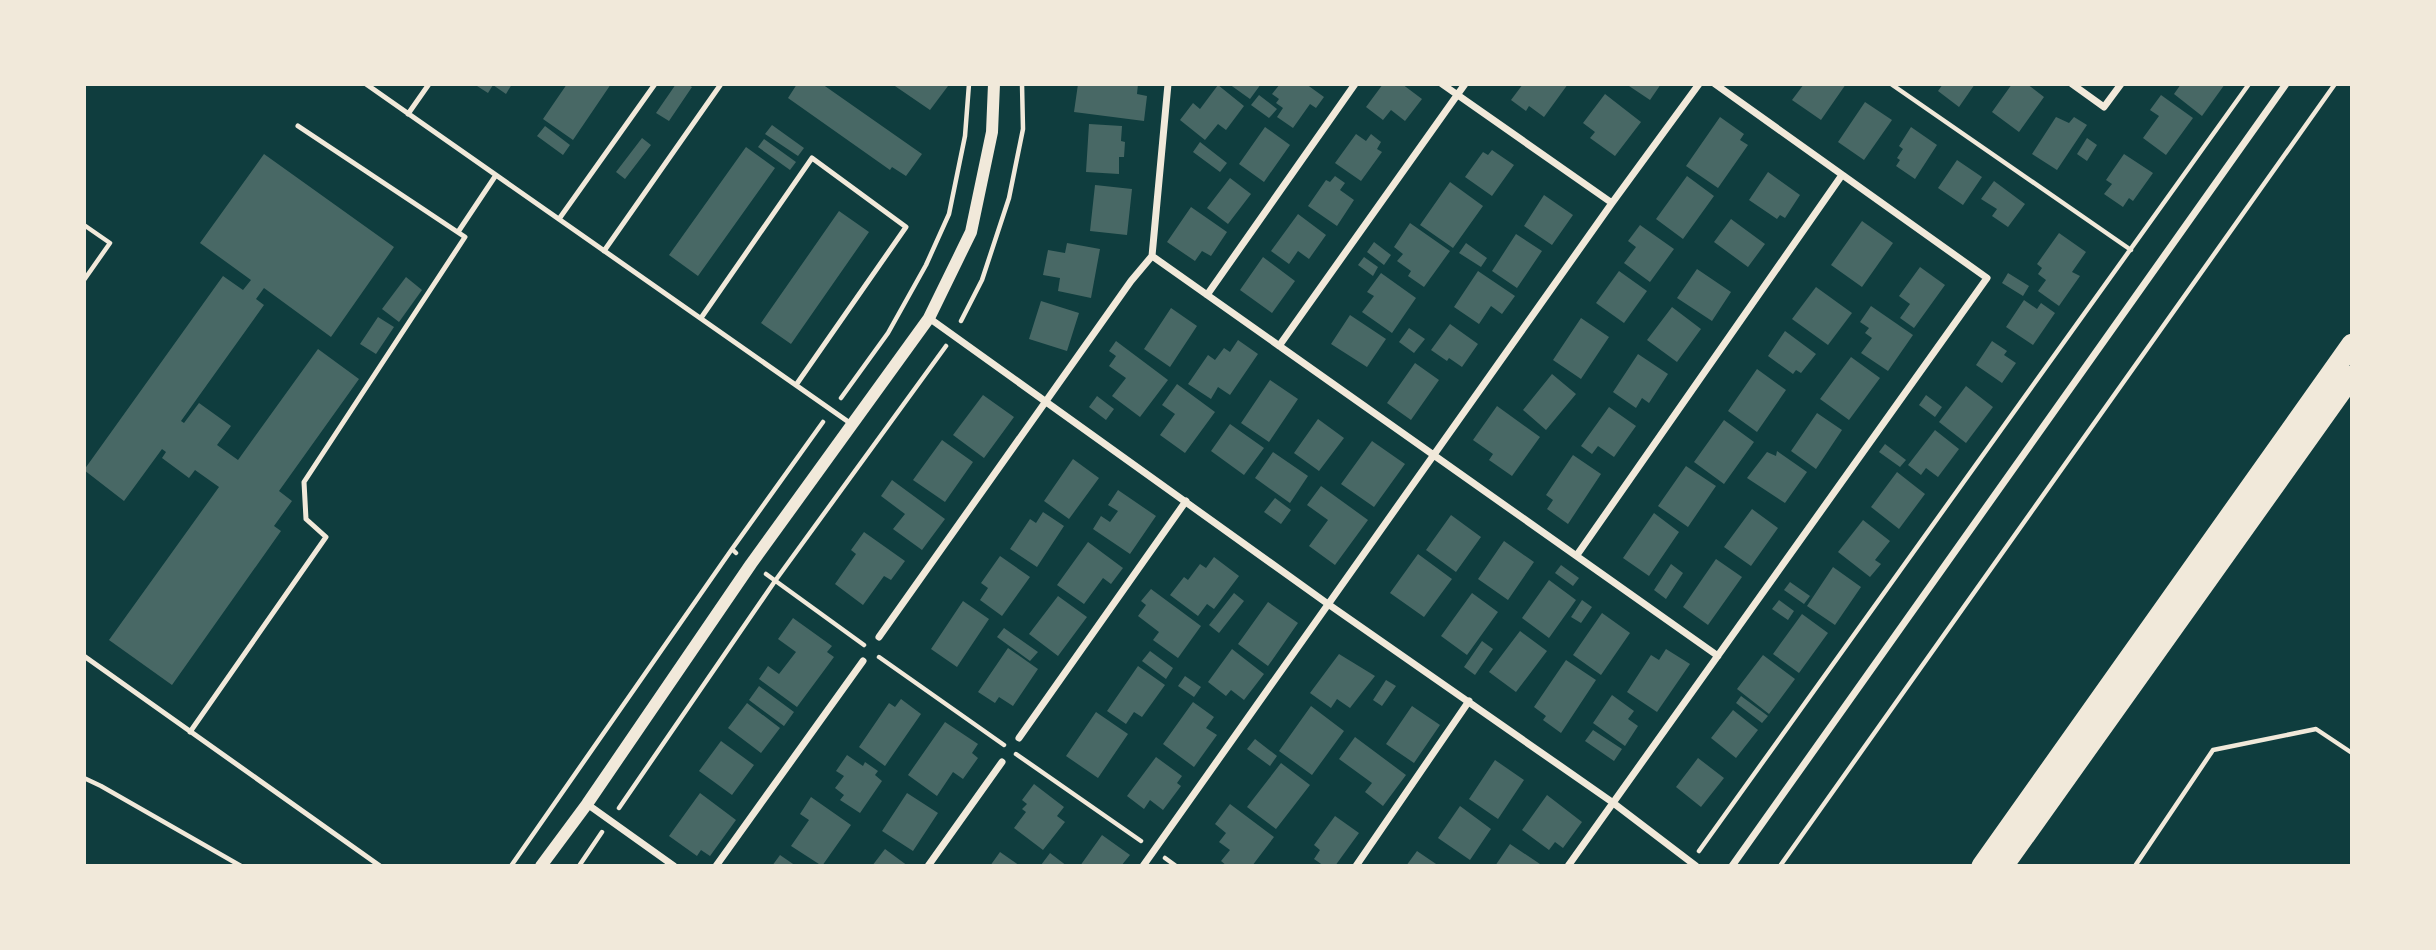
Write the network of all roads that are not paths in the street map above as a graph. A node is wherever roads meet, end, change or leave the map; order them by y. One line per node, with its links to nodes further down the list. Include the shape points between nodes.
1 (366, 84): 16 (lane)
2 (429, 84): 16 (lane)
3 (655, 84): 21 (lane)
4 (721, 84): 23 (lane)
5 (994, 84): 27 (street, via 992,132 971,232)
6 (1168, 84): 24 (street)
7 (1355, 84): 25 (street)
8 (1443, 84): 15 (street)
9 (1465, 84): 15 (street)
10 (1699, 84): 20 (street)
11 (1715, 84): 19 (street)
12 (2071, 84): 13 (street, via 2105,107)
13 (2121, 84)
14 (2286, 84): 57 (street)
15 (1457, 95): 20 (street); 29 (street)
16 (408, 114): 18 (lane)
17 (298, 125): 22 (lane)
18 (496, 175): 21 (lane); 22 (lane)
19 (1842, 175): 36 (street); 40 (street, via 1987,278)
20 (1612, 203): 34 (street)
21 (559, 219): 23 (lane)
22 (458, 232): 43 (lane, via 465,237 304,482 306,519 326,537)
23 (604, 251): 26 (lane)
24 (1152, 256): 25 (street); 32 (street)
25 (1207, 295): 29 (street)
26 (701, 318): 31 (lane); 31 (lane, via 812,158 906,228)
27 (929, 318): 32 (street); 33 (street)
28 (2352, 344): 58 (highway)
29 (1279, 346): 34 (street)
30 (2352, 376): 59 (highway)
31 (796, 385): 33 (lane)
32 (1046, 403): 35 (street); 38 (street)
33 (853, 425): 47 (street, via 751,564)
34 (1434, 455): 36 (street); 37 (street)
35 (1186, 501): 37 (street); 44 (street)
36 (1577, 555): 40 (street)
37 (1328, 604): 42 (street); 54 (street)
38 (879, 637)
39 (84, 656): 43 (lane)
40 (1718, 656): 46 (street)
41 (863, 661): 52 (street)
42 (1469, 701): 46 (street); 55 (street)
43 (191, 732): 49 (lane)
44 (1019, 738)
45 (1002, 762): 53 (street)
46 (1612, 802): 48 (street); 56 (street)
47 (587, 804): 50 (street); 51 (street)
48 (1694, 864)
49 (380, 866)
50 (541, 866)
51 (674, 866)
52 (716, 866)
53 (928, 866)
54 (1143, 866)
55 (1356, 866)
56 (1568, 866)
57 (1732, 866)
58 (1982, 866)
59 (2003, 866)

